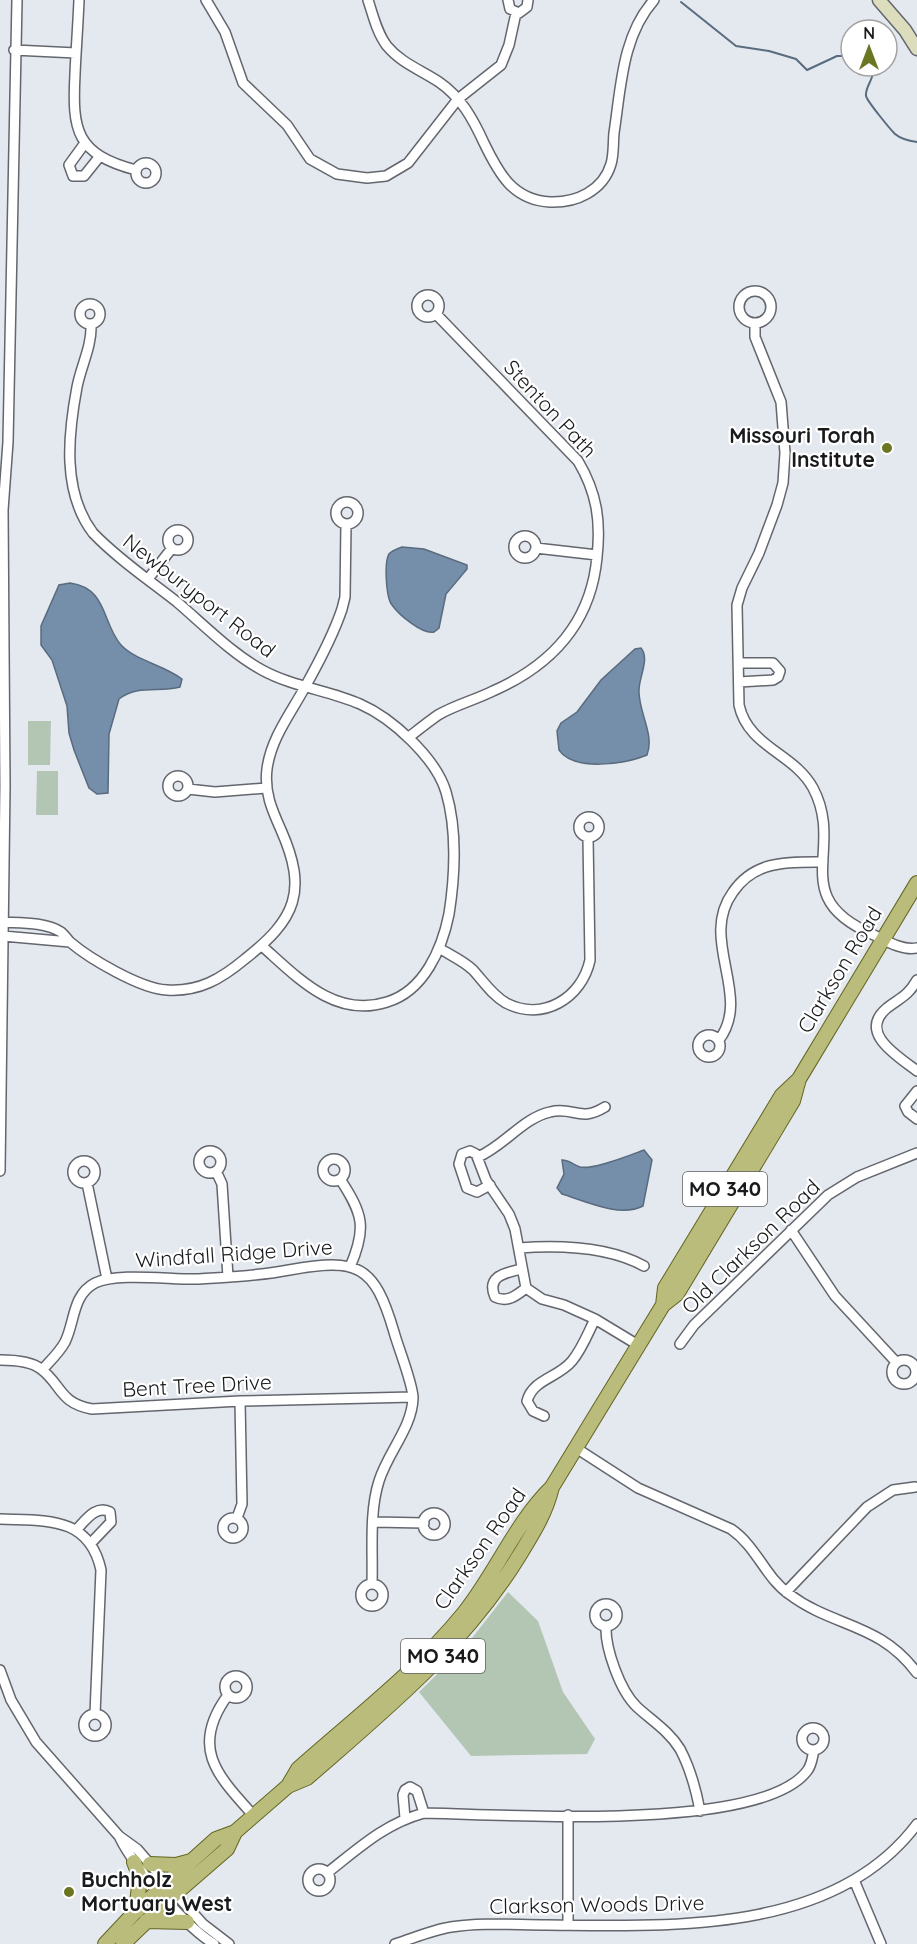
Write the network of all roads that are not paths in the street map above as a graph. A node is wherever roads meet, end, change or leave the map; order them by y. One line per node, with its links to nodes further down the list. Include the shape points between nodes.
1 (17, 0): 11 (street)
2 (79, 0): 12 (street)
3 (206, 0): 13 (street, via 225,32 243,83 287,125 310,159 326,171 367,178 386,176 401,168)
4 (368, 0): 13 (street, via 386,45)
5 (508, 0): 9 (street, via 510,9)
6 (528, 0): 9 (street, via 525,10)
7 (654, 0): 13 (street, via 634,30 626,54 611,164 590,193 554,202 521,195 503,178 471,115)
8 (879, 0): 10 (main road)
9 (516, 13): 13 (street, via 501,65)
10 (917, 49)
11 (14, 50): 12 (street); 20 (street, via 8,442)
12 (76, 52): 14 (street, via 73,115)
13 (458, 99)
14 (85, 143): 15 (street); 15 (street, via 69,165 73,176 84,176)
15 (100, 156): 16 (street)
16 (136, 170)
17 (437, 315): 25 (street, Stenton Path, via 578,461 591,482 597,505)
18 (755, 323): 27 (street, via 755,337 781,402 784,463 777,505 737,605)
19 (91, 325): 26 (street, Newburyport Road, via 92,336 77,387 70,476 78,507 93,533)
20 (2, 494): 21 (street)
21 (2, 510): 36 (street)
22 (346, 524): 29 (street, via 345,597)
23 (172, 548): 26 (street)
24 (536, 548): 25 (street)
25 (597, 555): 30 (street, Stenton Path, via 591,595 583,614 547,658 520,678 439,715)
26 (148, 579): 29 (street, Newburyport Road, via 253,665)
27 (739, 663): 28 (street); 28 (street, via 772,663 780,670 773,680)
28 (739, 682): 34 (street, via 739,705 747,727 796,768 813,789 824,827)
29 (305, 688): 30 (street, Newburyport Road, via 376,711); 31 (street, via 271,751)
30 (409, 737): 41 (street, Newburyport Road, via 446,790 450,809 452,892)
31 (266, 788): 32 (street, via 215,792); 40 (street, via 293,861 295,886 289,914)
32 (188, 789)
33 (588, 838): 41 (street, via 590,960 584,979 572,996 545,1009 514,1006 495,995 467,965)
34 (823, 862): 38 (street, via 826,900 844,920); 44 (street, via 778,862 757,869 723,905 719,928 731,1018)
35 (917, 883): 38 (main road, Clarkson Road / MO 340)
36 (3, 922): 37 (street); 39 (street, via 53,929)
37 (3, 936): 39 (street); 51 (street)
38 (883, 939): 42 (street); 66 (main road, Clarkson Road / MO 340, via 799,1079 782,1095 665,1288 663,1305)
39 (70, 942): 40 (street, via 139,983 166,990 190,989 215,981)
40 (262, 946): 41 (street, Newburyport Road, via 318,994 368,1005 392,1001 412,988)
41 (439, 948)
42 (917, 948)
43 (917, 980): 45 (street, via 905,998 883,1012 876,1028 883,1044)
44 (719, 1040)
45 (917, 1071)
46 (917, 1091): 48 (street, via 905,1106)
47 (605, 1107): 50 (street, via 591,1115 558,1111 539,1116 496,1149)
48 (917, 1119)
49 (917, 1154): 56 (street, Old Clarkson Road, via 867,1172 842,1186 815,1205)
50 (478, 1157): 55 (street); 55 (street, via 466,1152 459,1159 464,1182 477,1192)
51 (0, 1171)
52 (216, 1171): 61 (street, via 222,1184)
53 (340, 1179): 59 (street, via 361,1220 361,1243)
54 (87, 1183): 62 (street)
55 (490, 1185): 57 (street, via 509,1214)
56 (791, 1230): 65 (street, Old Clarkson Road, via 694,1325); 68 (street, via 835,1296)
57 (519, 1248): 58 (street, via 572,1246 626,1257); 60 (street)
58 (644, 1266)
59 (351, 1268): 61 (street, Windfall Ridge Drive, via 319,1264); 70 (street, Windfall Ridge Drive, via 364,1274 384,1297)
60 (521, 1269): 63 (street); 63 (street, via 498,1275 492,1290 495,1297 503,1299)
61 (228, 1277): 62 (street, Windfall Ridge Drive)
62 (107, 1279): 69 (street, Windfall Ridge Drive, via 83,1291 65,1341)
63 (526, 1288): 64 (street, via 542,1299)
64 (595, 1319): 66 (street); 72 (street, via 573,1361 534,1386 529,1394 527,1401 533,1411)
65 (680, 1344)
66 (638, 1345): 73 (main road, Clarkson Road / MO 340)
67 (0, 1360): 69 (street)
68 (896, 1362)
69 (42, 1370): 71 (street, Bent Tree Drive, via 70,1401 92,1409)
70 (413, 1397): 71 (street, Bent Tree Drive); 77 (street, Windfall Ridge Drive, via 408,1422 378,1482)
71 (240, 1401): 75 (street, via 242,1504)
72 (544, 1416)
73 (576, 1448): 82 (street, via 638,1488 738,1534); 93 (main road, Clarkson Road / MO 340, via 552,1487 535,1503 492,1574 448,1631 409,1671 298,1769 288,1786)
74 (916, 1488): 82 (street, via 893,1490 867,1507)
75 (237, 1518)
76 (0, 1519): 79 (street, via 52,1521)
77 (374, 1522): 78 (street); 81 (street, Windfall Ridge Drive)
78 (424, 1523)
79 (76, 1530): 80 (street); 80 (street, via 96,1510 110,1512 111,1522)
80 (90, 1544): 88 (street, via 100,1570)
81 (372, 1584)
82 (786, 1592): 84 (street, via 812,1609 876,1635)
83 (606, 1626): 90 (street, via 606,1644 627,1696 679,1748 695,1784)
84 (913, 1660): 86 (street)
85 (0, 1670): 97 (street, via 11,1700 36,1742)
86 (917, 1673)
87 (228, 1695): 93 (street, via 213,1723 210,1756 220,1778)
88 (95, 1714)
89 (814, 1750): 90 (street, via 806,1772 791,1785 751,1800)
90 (700, 1811): 92 (street)
91 (424, 1814): 92 (street); 94 (street); 94 (street, via 417,1791 410,1787 403,1796)
92 (568, 1815): 106 (street)
93 (254, 1816): 96 (main road, Clarkson Road / MO 340)
94 (405, 1818): 101 (street, via 367,1839)
95 (917, 1824): 102 (street, Clarkson Woods Drive, via 884,1862)
96 (235, 1832): 98 (main road, Clarkson Road / MO 340, via 216,1839); 103 (main road, Clarkson Road / MO 340, via 227,1849)
97 (119, 1836): 99 (street); 100 (street)
98 (193, 1861): 100 (main road); 103 (main road, Clarkson Road / MO 340)
99 (134, 1862): 103 (street); 104 (main road, via 140,1878)
100 (150, 1864): 103 (street)
101 (327, 1873)
102 (854, 1880): 106 (street, Clarkson Woods Drive, via 815,1897 741,1918 679,1925); 112 (street)
103 (167, 1892): 104 (main road, Clarkson Road / MO 340); 105 (street); 110 (street)
104 (141, 1916): 105 (main road); 107 (main road, Clarkson Road / MO 340); 108 (main road, Clarkson Road / MO 340)
105 (188, 1922): 109 (street)
106 (568, 1925): 111 (street, Clarkson Woods Drive, via 451,1927)
107 (105, 1944)
108 (123, 1944)
109 (214, 1944)
110 (229, 1944)
111 (395, 1944)
112 (881, 1944)

